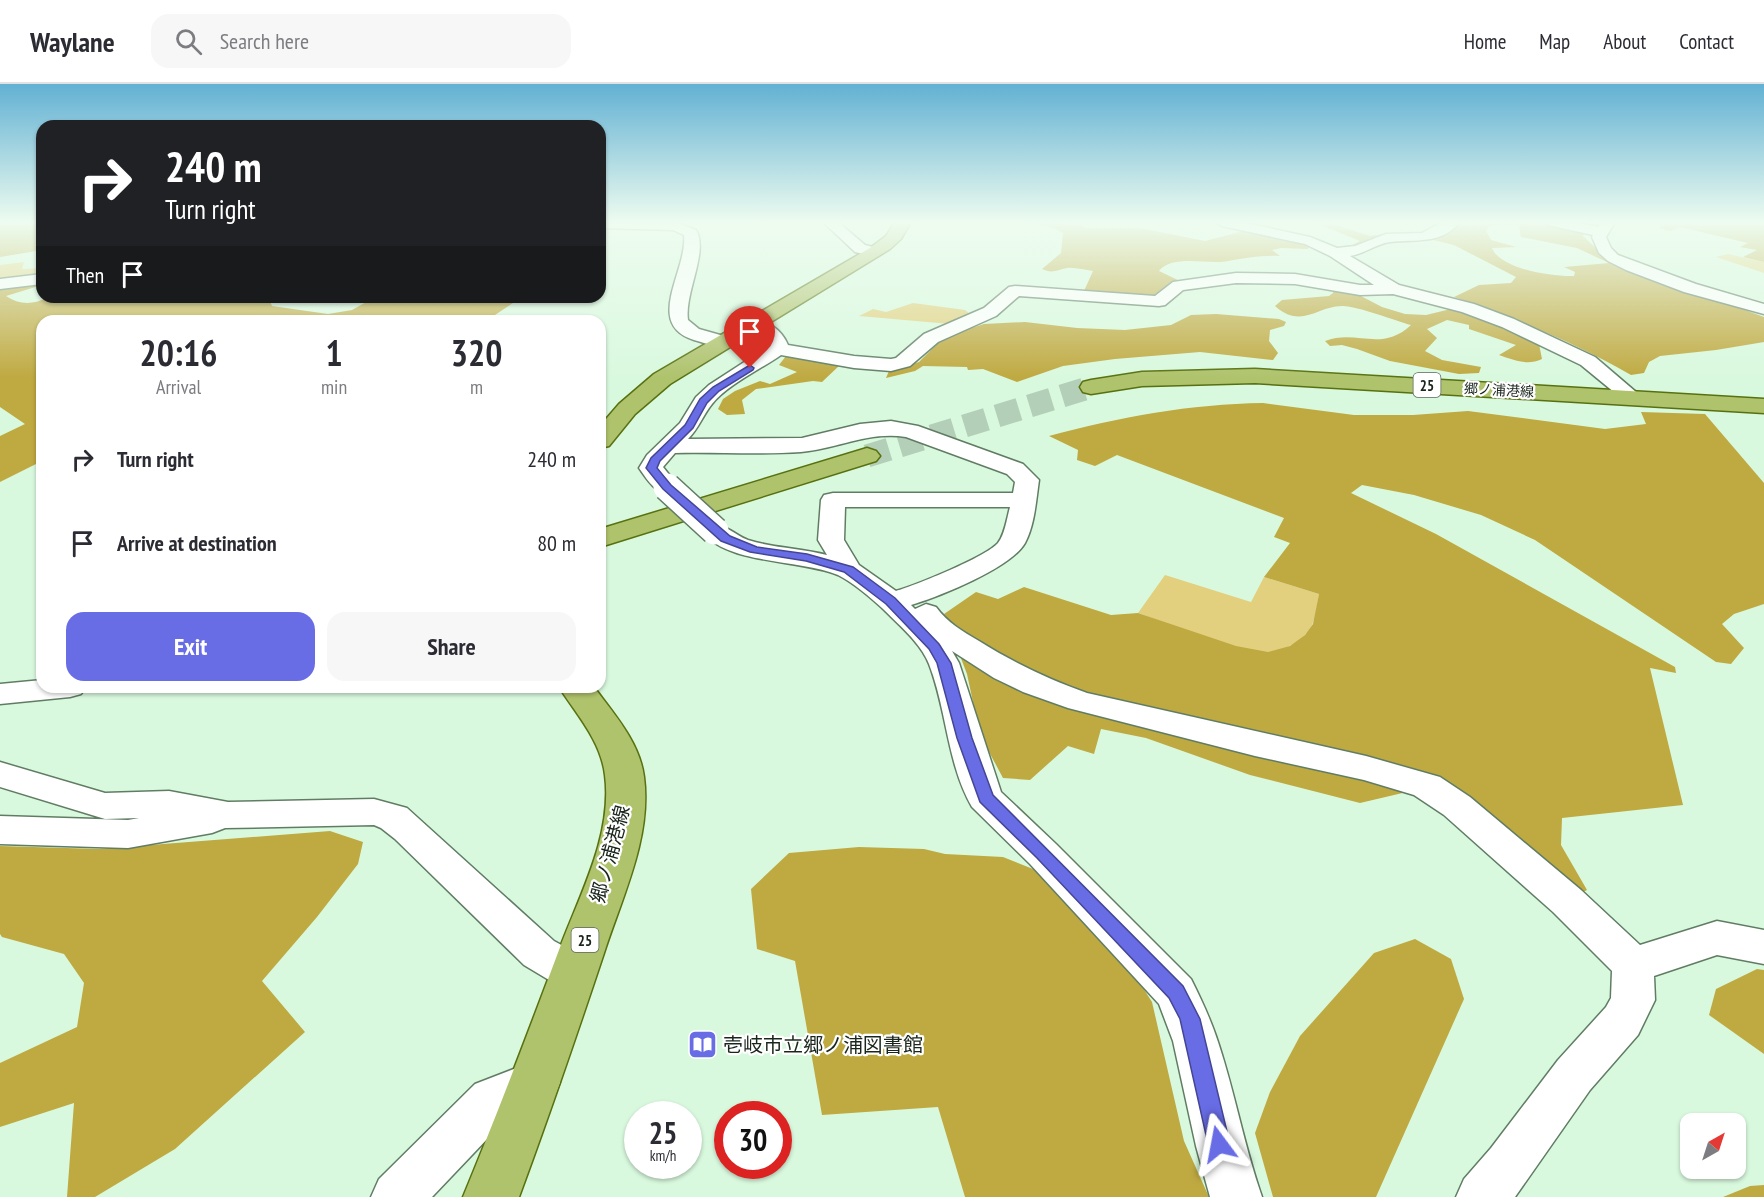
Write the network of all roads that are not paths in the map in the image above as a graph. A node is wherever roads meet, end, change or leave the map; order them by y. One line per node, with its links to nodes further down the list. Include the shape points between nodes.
1 (686, 274): 10 (street, via 677,308 679,322 684,328)
2 (839, 274): 9 (main road)
3 (1369, 274): 7 (street)
4 (1651, 274): 8 (street)
5 (36, 280): 6 (street)
6 (0, 284)
7 (1393, 289): 11 (street, via 1360,290 1262,277 1179,286 1159,301 1015,291 990,312 941,333 903,362 891,365); 13 (street, via 1468,308 1508,323 1588,361)
8 (1764, 309)
9 (754, 325): 10 (main road); 11 (street, via 773,333 779,344)
10 (724, 342): 15 (main road, via 643,393)
11 (777, 349): 16 (street, via 716,389)
12 (1091, 387): 13 (main road, 郷ノ浦港線 / 25, via 1153,379 1255,376)
13 (1633, 398): 14 (main road, 郷ノ浦港線 / 25)
14 (1764, 406)
15 (606, 434)
16 (671, 446): 18 (street, via 802,445 876,428 910,431 1015,469 1027,480); 20 (street, bridge, via 651,468 715,531 740,546)
17 (867, 456): 19 (main road)
18 (1025, 500): 20 (street, via 833,500 831,540); 21 (street, via 1010,546 981,565)
19 (606, 536)
20 (849, 570): 21 (street)
21 (903, 599): 29 (street, via 964,647 1034,685 1090,704 1357,765 1427,786 1457,806 1559,893); 34 (street, via 944,663 985,798 1176,992 1190,1019 1224,1165)
22 (36, 690): 24 (street)
23 (580, 693): 30 (main road, 郷ノ浦港線 / 25, via 622,756 626,779 625,814)
24 (0, 694)
25 (0, 774): 26 (street, via 105,806 169,804)
26 (228, 815): 27 (street, via 128,834); 30 (street, via 374,812 394,818 539,953)
27 (0, 830)
28 (1764, 947): 29 (street, via 1717,938)
29 (1633, 965): 35 (street, via 1633,1000 1622,1021 1574,1075)
30 (574, 973): 31 (main road, 郷ノ浦港線 / 25)
31 (537, 1082): 32 (street, via 492,1101); 33 (main road, 郷ノ浦港線 / 25)
32 (397, 1197)
33 (491, 1197)
34 (1236, 1197)
35 (1482, 1197)

